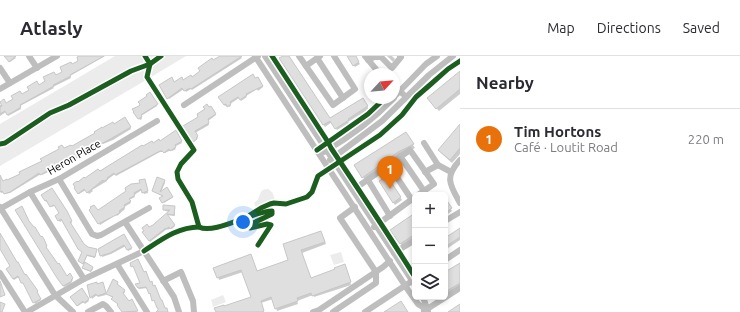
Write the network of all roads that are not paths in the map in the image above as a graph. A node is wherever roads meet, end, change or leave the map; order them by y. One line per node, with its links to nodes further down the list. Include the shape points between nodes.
1 (29, 56): 15 (street)
2 (58, 56): 15 (street)
3 (265, 56): 26 (street)
4 (299, 56): 13 (street)
5 (334, 56): 20 (street, via 355,89)
6 (400, 56): 11 (street, via 392,68 381,57)
7 (437, 56): 19 (street)
8 (453, 56): 21 (street, via 429,75)
9 (257, 57): 23 (street); 27 (street)
10 (319, 57): 13 (street); 20 (street)
11 (377, 57): 12 (street)
12 (367, 58): 16 (street)
13 (306, 66): 20 (street, via 333,106)
14 (0, 68): 17 (street)
15 (37, 68): 17 (street)
16 (375, 68)
17 (10, 83): 18 (street)
18 (0, 89)
19 (400, 91): 21 (street)
20 (343, 98)
21 (407, 98): 29 (street, via 382,121)
22 (388, 104): 26 (street, via 372,120)
23 (184, 105)
24 (157, 121): 36 (street, Heron Place)
25 (424, 143): 33 (street)
26 (327, 151): 27 (street); 29 (street)
27 (320, 155): 31 (street)
28 (400, 156): 32 (street); 34 (street, via 410,150); 39 (street)
29 (332, 158): 31 (street); 38 (street)
30 (460, 160): 35 (street)
31 (325, 163): 44 (street)
32 (388, 164): 37 (street); 41 (street)
33 (438, 165): 34 (street); 35 (street)
34 (425, 172): 39 (street, via 434,184)
35 (451, 172): 43 (street, via 450,183)
36 (59, 179): 40 (street, Heron Place); 50 (street, via 92,234 101,235)
37 (368, 180): 38 (street); 48 (street)
38 (353, 190): 51 (street)
39 (424, 191)
40 (30, 192): 46 (street, Heron Place); 62 (street)
41 (412, 197)
42 (412, 199): 48 (street)
43 (460, 203)
44 (355, 207): 52 (street); 60 (street, via 340,218)
45 (149, 208): 50 (street)
46 (0, 209): 68 (street)
47 (460, 212): 49 (street)
48 (390, 216): 51 (street)
49 (448, 219)
50 (125, 222): 55 (street)
51 (376, 226): 52 (street); 56 (street)
52 (370, 230): 58 (street)
53 (412, 242): 56 (street)
54 (460, 250): 57 (street)
55 (144, 251): 59 (street); 64 (street)
56 (394, 253): 63 (street)
57 (448, 258)
58 (390, 261): 60 (street); 66 (street)
59 (117, 264): 62 (street); 76 (street)
60 (376, 272): 70 (street); 79 (street, via 376,283)
61 (0, 273): 72 (street)
62 (84, 278): 68 (street)
63 (412, 278)
64 (163, 281): 77 (street, via 174,297); 78 (street, via 181,272 193,301)
65 (412, 282): 66 (street)
66 (405, 285): 71 (street); 80 (street)
67 (460, 288): 71 (street)
68 (55, 295): 72 (street); 73 (street)
69 (424, 300): 71 (street)
70 (318, 311)
71 (426, 311)
72 (26, 312)
73 (73, 312)
74 (88, 312): 75 (street, via 103,304)
75 (111, 312)
76 (147, 312)
77 (178, 312)
78 (194, 312)
79 (333, 312)
80 (365, 312)

